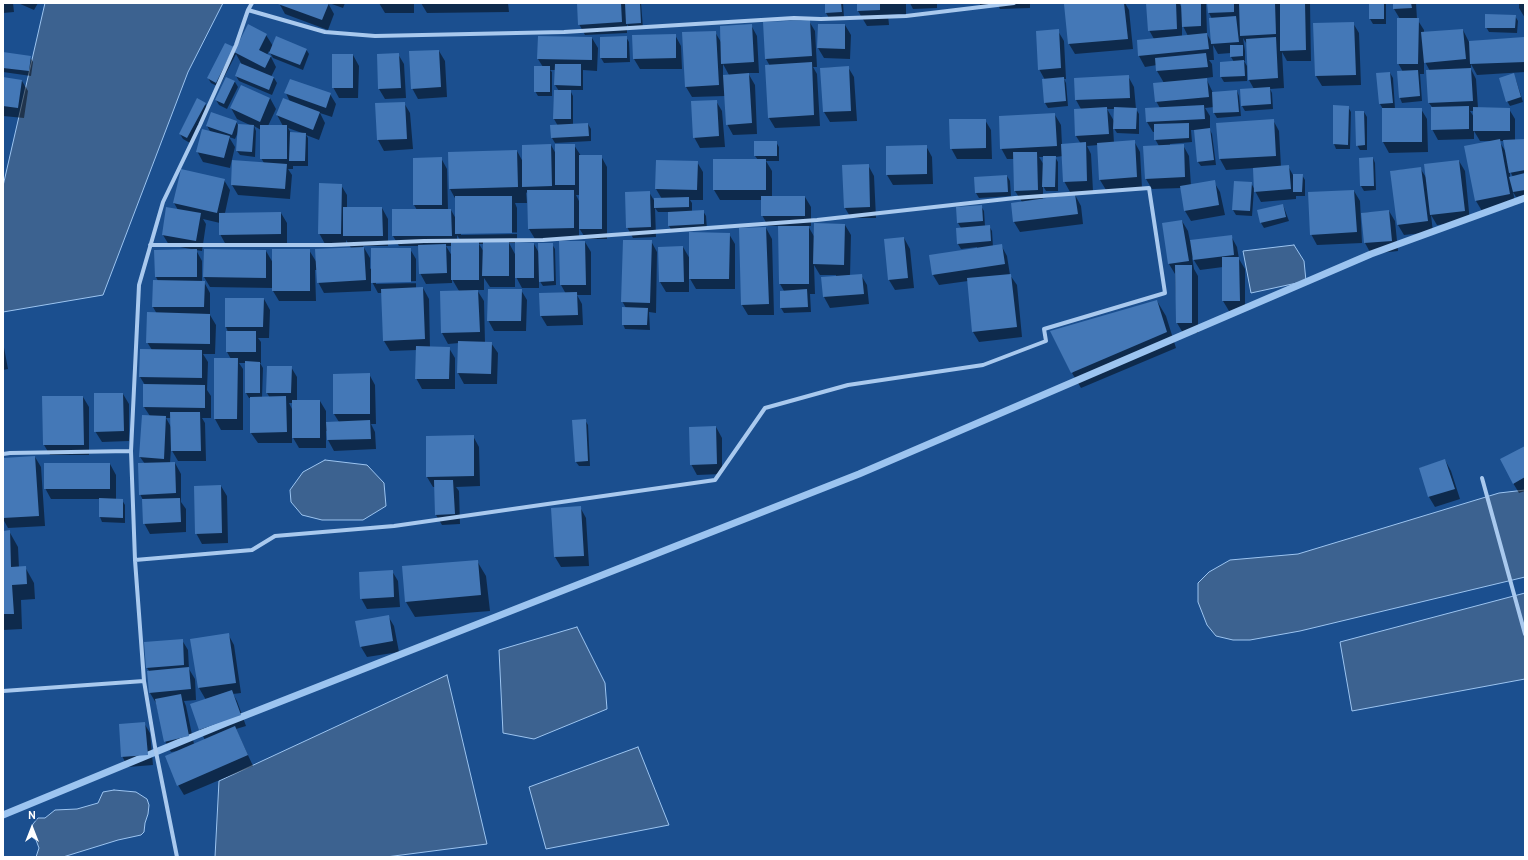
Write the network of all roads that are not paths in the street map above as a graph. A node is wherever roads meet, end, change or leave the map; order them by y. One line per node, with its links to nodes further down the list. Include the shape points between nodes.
1 (252, 3): 3 (street)
2 (1014, 3): 3 (street, via 898,16 794,18 564,32 375,36 325,32)
3 (248, 10): 4 (street, via 236,45 163,202)
4 (150, 245): 5 (street, via 139,285); 8 (street, via 331,245 543,240 817,220 1015,198 1148,188 1165,293 1044,329 1046,341 983,365 848,384 765,408 715,480 394,526 275,536 252,550)
5 (131, 452): 6 (street); 8 (street)
6 (3, 454)
7 (1482, 478): 9 (street)
8 (135, 560): 10 (street)
9 (1525, 634)
10 (144, 681): 11 (street); 12 (street)
11 (3, 691)
12 (178, 857)

